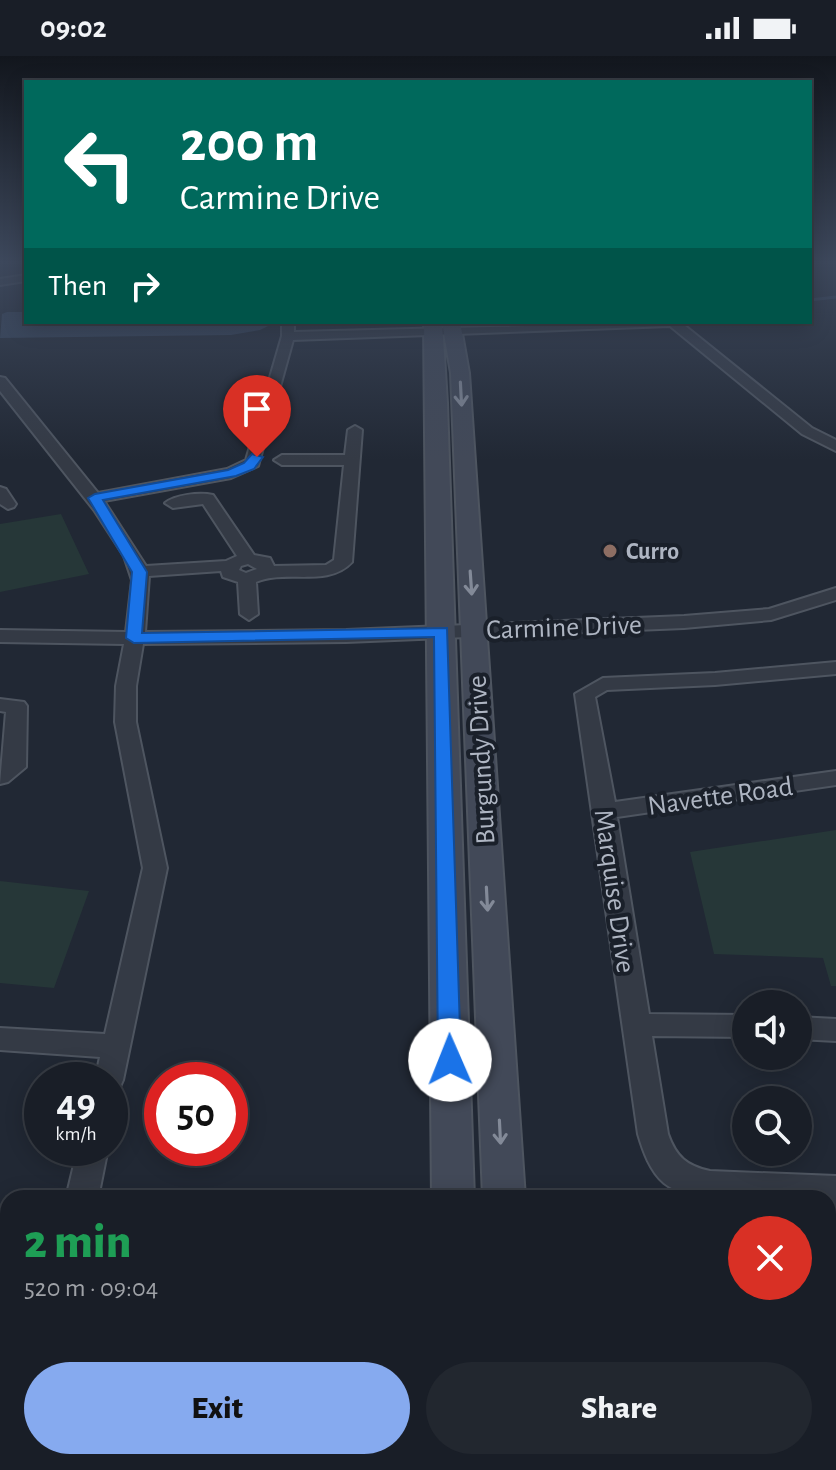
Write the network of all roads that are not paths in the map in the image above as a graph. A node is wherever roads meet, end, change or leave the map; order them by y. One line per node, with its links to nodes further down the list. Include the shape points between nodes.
1 (443, 327): 8 (main road, Burgundy Drive)
2 (288, 328): 12 (street, via 253,463 231,473)
3 (443, 328): 9 (main road, Burgundy Drive, one-way to 9, via 460,373)
4 (680, 328): 7 (street, via 807,431)
5 (0, 381): 12 (street)
6 (355, 430): 11 (street)
7 (836, 446)
8 (438, 457): 9 (street); 20 (main road, Burgundy Drive)
9 (464, 457): 20 (main road, Burgundy Drive, one-way to 20)
10 (282, 460): 11 (street)
11 (353, 460): 15 (street, via 343,562 330,570)
12 (95, 498): 17 (street)
13 (173, 503): 14 (street, via 207,498)
14 (248, 559): 15 (street, via 264,562); 16 (street)
15 (266, 571): 16 (street)
16 (235, 573): 17 (street); 19 (street)
17 (140, 575): 22 (street)
18 (836, 594): 20 (street, Carmine Drive, via 771,614 726,619)
19 (249, 614)
20 (457, 630): 22 (street, Carmine Drive); 37 (main road, Burgundy Drive); 38 (main road, Burgundy Drive, one-way to 38)
21 (0, 636): 22 (street, Carmine Drive)
22 (134, 638): 33 (street, via 125,684 127,733 155,868)
23 (836, 668): 27 (street, Marquise Drive, via 590,689 585,705)
24 (0, 705): 25 (street, via 17,706 15,767)
25 (0, 777)
26 (836, 778): 27 (street, Navette Road)
27 (605, 811): 28 (street, Marquise Drive)
28 (636, 1025): 29 (street); 39 (street, Marquise Drive, via 653,1134 676,1174 698,1183)
29 (732, 1026)
30 (812, 1029): 31 (street)
31 (836, 1030)
32 (0, 1039): 33 (street)
33 (116, 1046): 34 (street)
34 (113, 1062)
35 (89, 1166): 36 (street)
36 (84, 1190)
37 (453, 1190)
38 (503, 1190)
39 (836, 1190)

